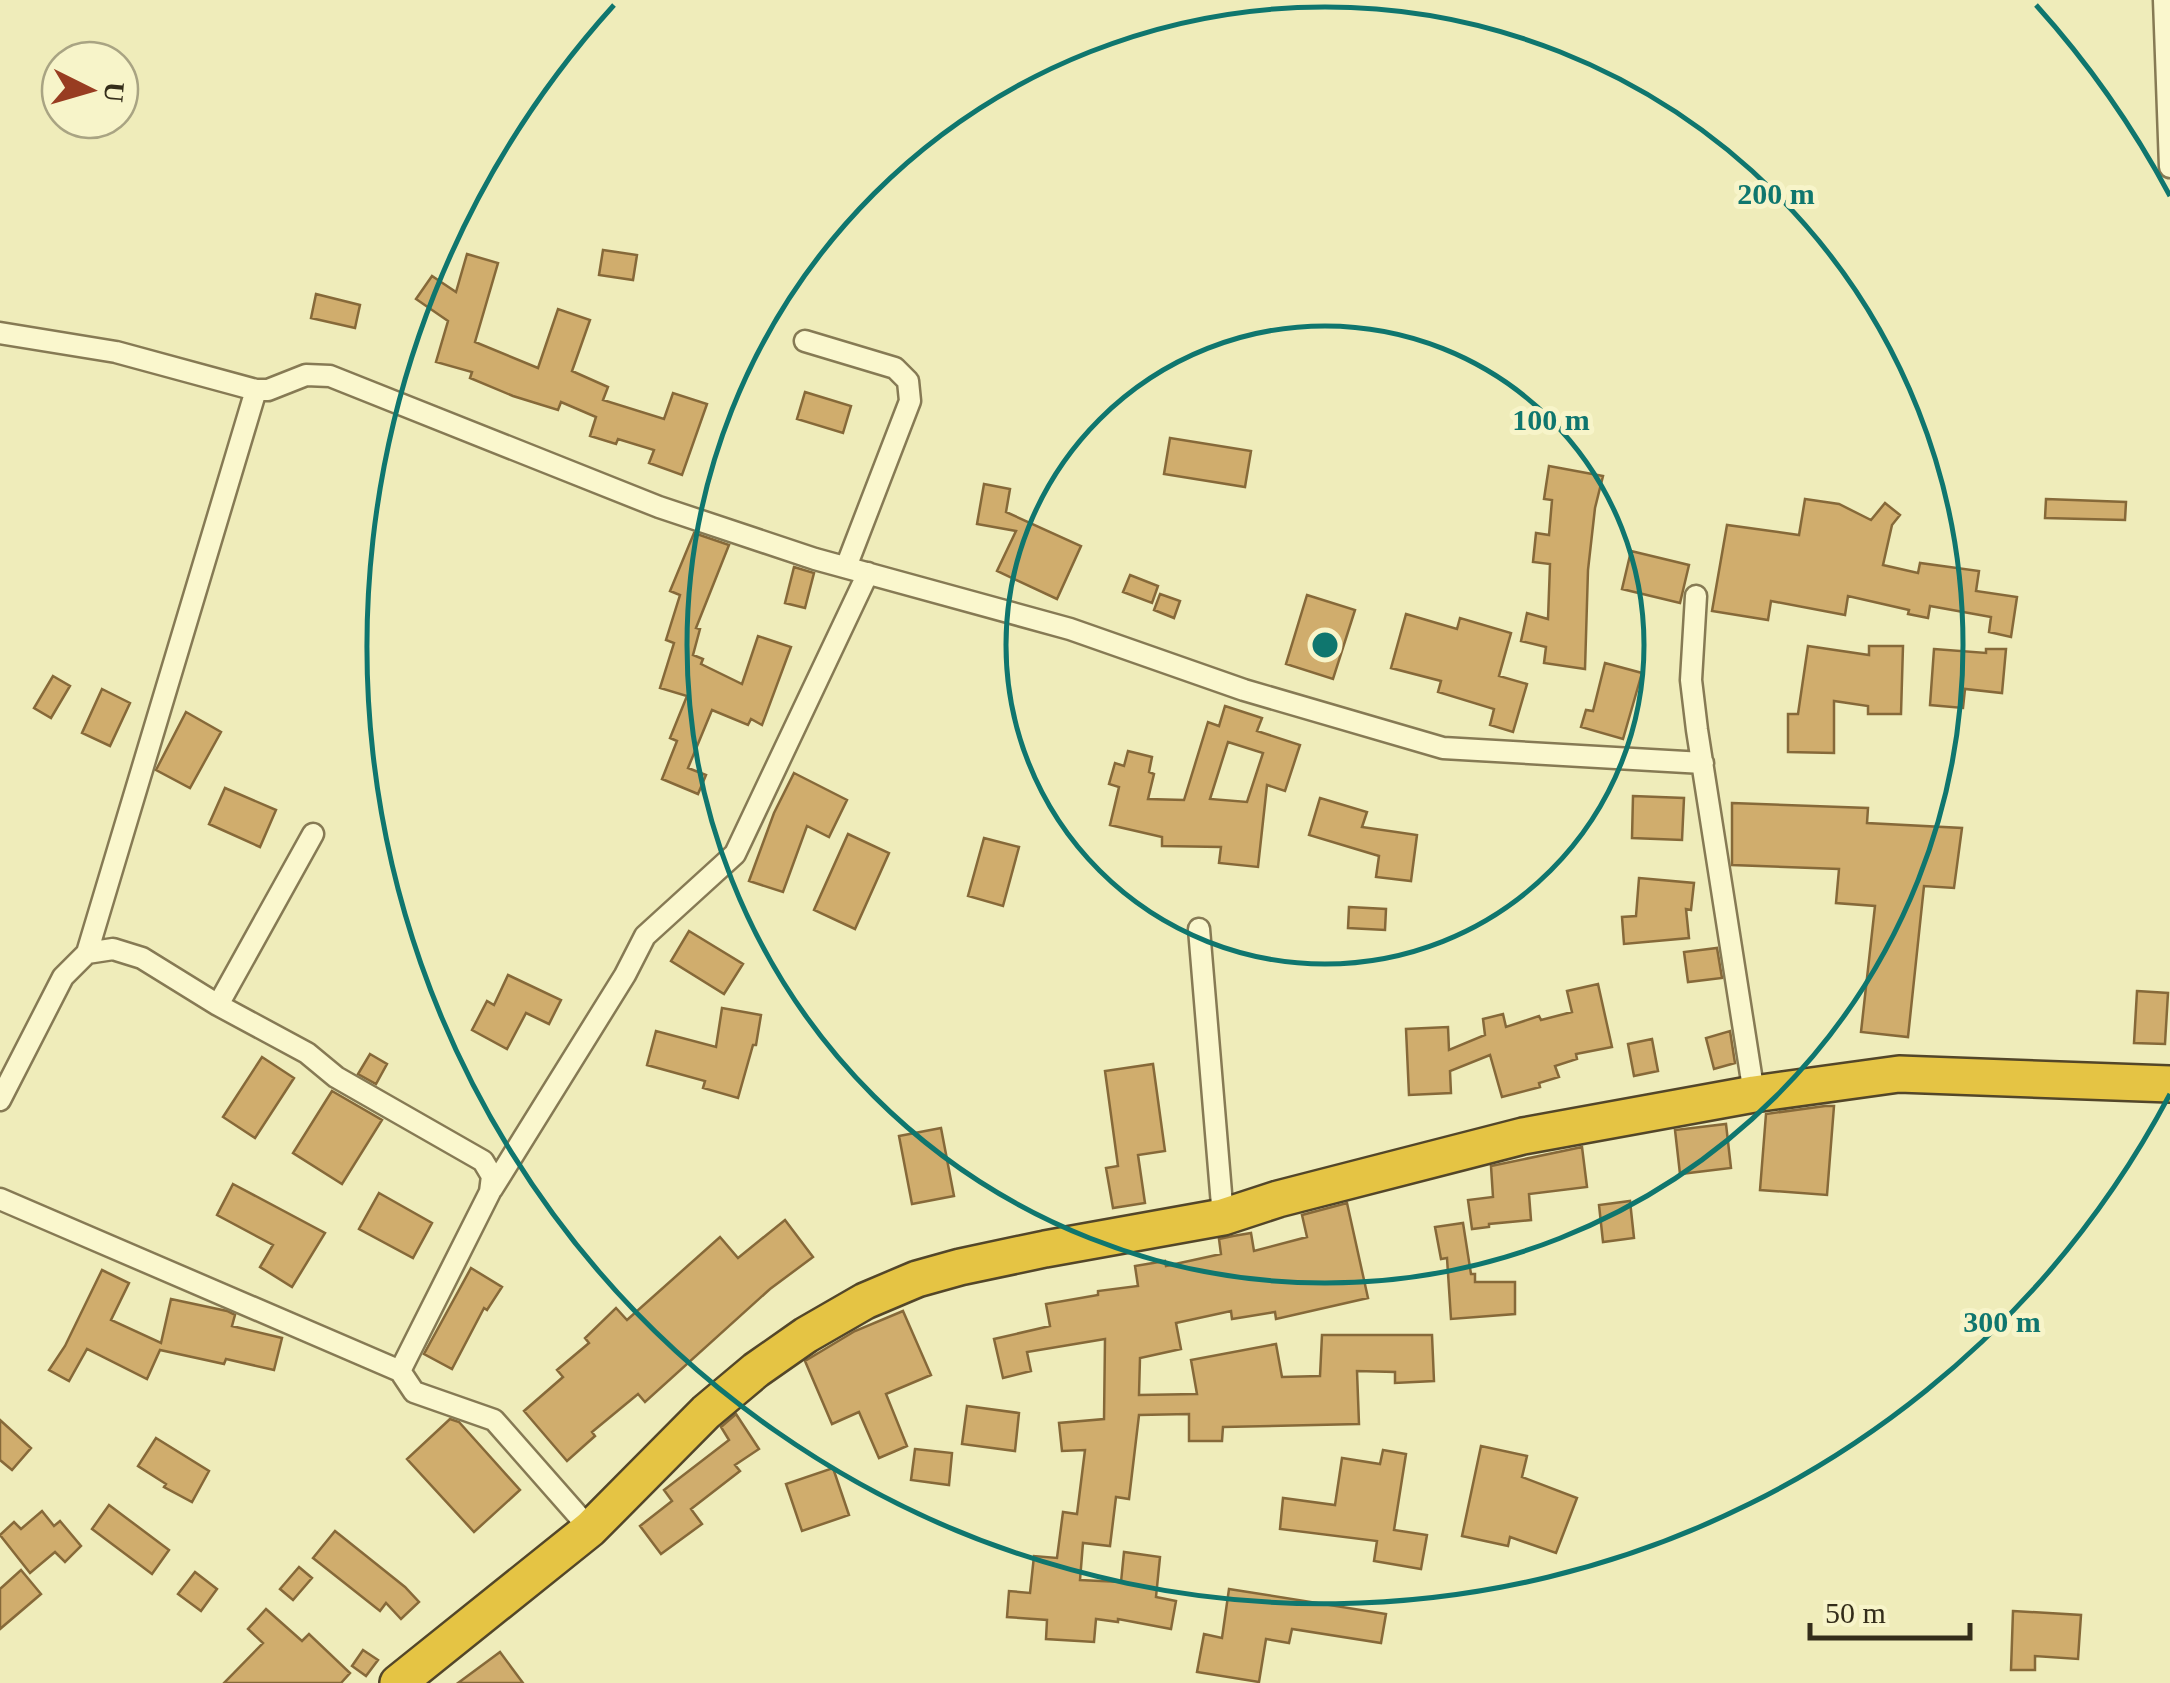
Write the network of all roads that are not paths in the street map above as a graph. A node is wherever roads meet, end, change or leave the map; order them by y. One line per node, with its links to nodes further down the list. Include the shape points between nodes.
1 (2164, 0): 2 (street)
2 (2170, 167)
3 (0, 333): 5 (street, via 116,352)
4 (805, 341): 6 (street, via 895,368 908,382 910,401)
5 (256, 390): 6 (street, via 306,375 330,376 659,507); 12 (street)
6 (846, 567): 7 (street)
7 (868, 573): 9 (street, via 1443,748); 17 (street, via 735,854 645,936)
8 (1696, 596): 9 (street, via 1692,680)
9 (1702, 763): 15 (street)
10 (313, 834): 13 (street)
11 (1198, 928): 19 (street)
12 (87, 954): 13 (street, via 113,948 142,958); 16 (street, via 63,977)
13 (218, 1006): 17 (street, via 483,1161 492,1176)
14 (2170, 1084): 15 (highway, via 1899,1074)
15 (1754, 1094): 19 (highway, via 1523,1136)
16 (0, 1100)
17 (490, 1192): 20 (street)
18 (0, 1199): 20 (street)
19 (1223, 1217): 21 (highway, via 960,1266 865,1302 756,1370)
20 (400, 1371): 21 (street, via 414,1392 494,1420)
21 (590, 1529): 22 (highway)
22 (398, 1683)

